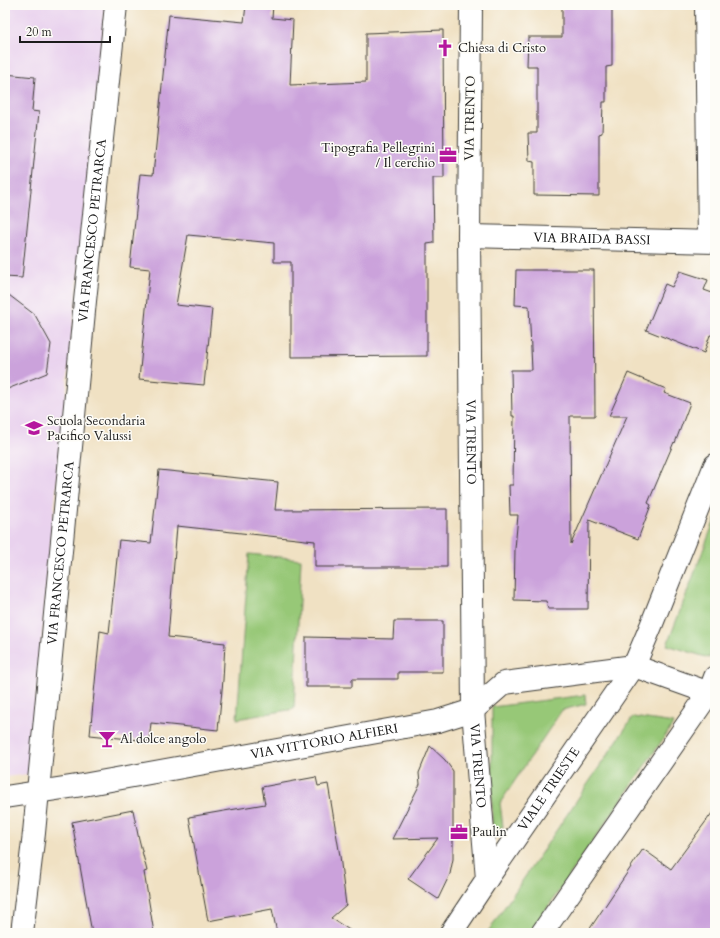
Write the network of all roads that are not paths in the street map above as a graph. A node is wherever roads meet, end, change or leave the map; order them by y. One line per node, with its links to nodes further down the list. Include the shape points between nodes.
1 (116, 5): 10 (street, VIA FRANCESCO PETRARCA)
2 (471, 5): 4 (street, VIA TRENTO)
3 (706, 5): 5 (street)
4 (469, 236): 5 (street, VIA BRAIDA BASSI); 9 (street, VIA TRENTO)
5 (712, 241)
6 (715, 465): 7 (street, VIALE TRIESTE)
7 (634, 666): 8 (street); 9 (street, VIA VITTORIO ALFIERI, via 504,683); 12 (street, VIALE TRIESTE)
8 (713, 689): 15 (street)
9 (473, 710): 10 (street, VIA VITTORIO ALFIERI, via 430,722); 12 (street, VIA TRENTO)
10 (38, 792): 11 (street, VIA VITTORIO ALFIERI); 13 (street, VIA FRANCESCO PETRARCA)
11 (5, 797)
12 (487, 879): 14 (street, VIALE TRIESTE)
13 (22, 933)
14 (452, 933)
15 (542, 933)

